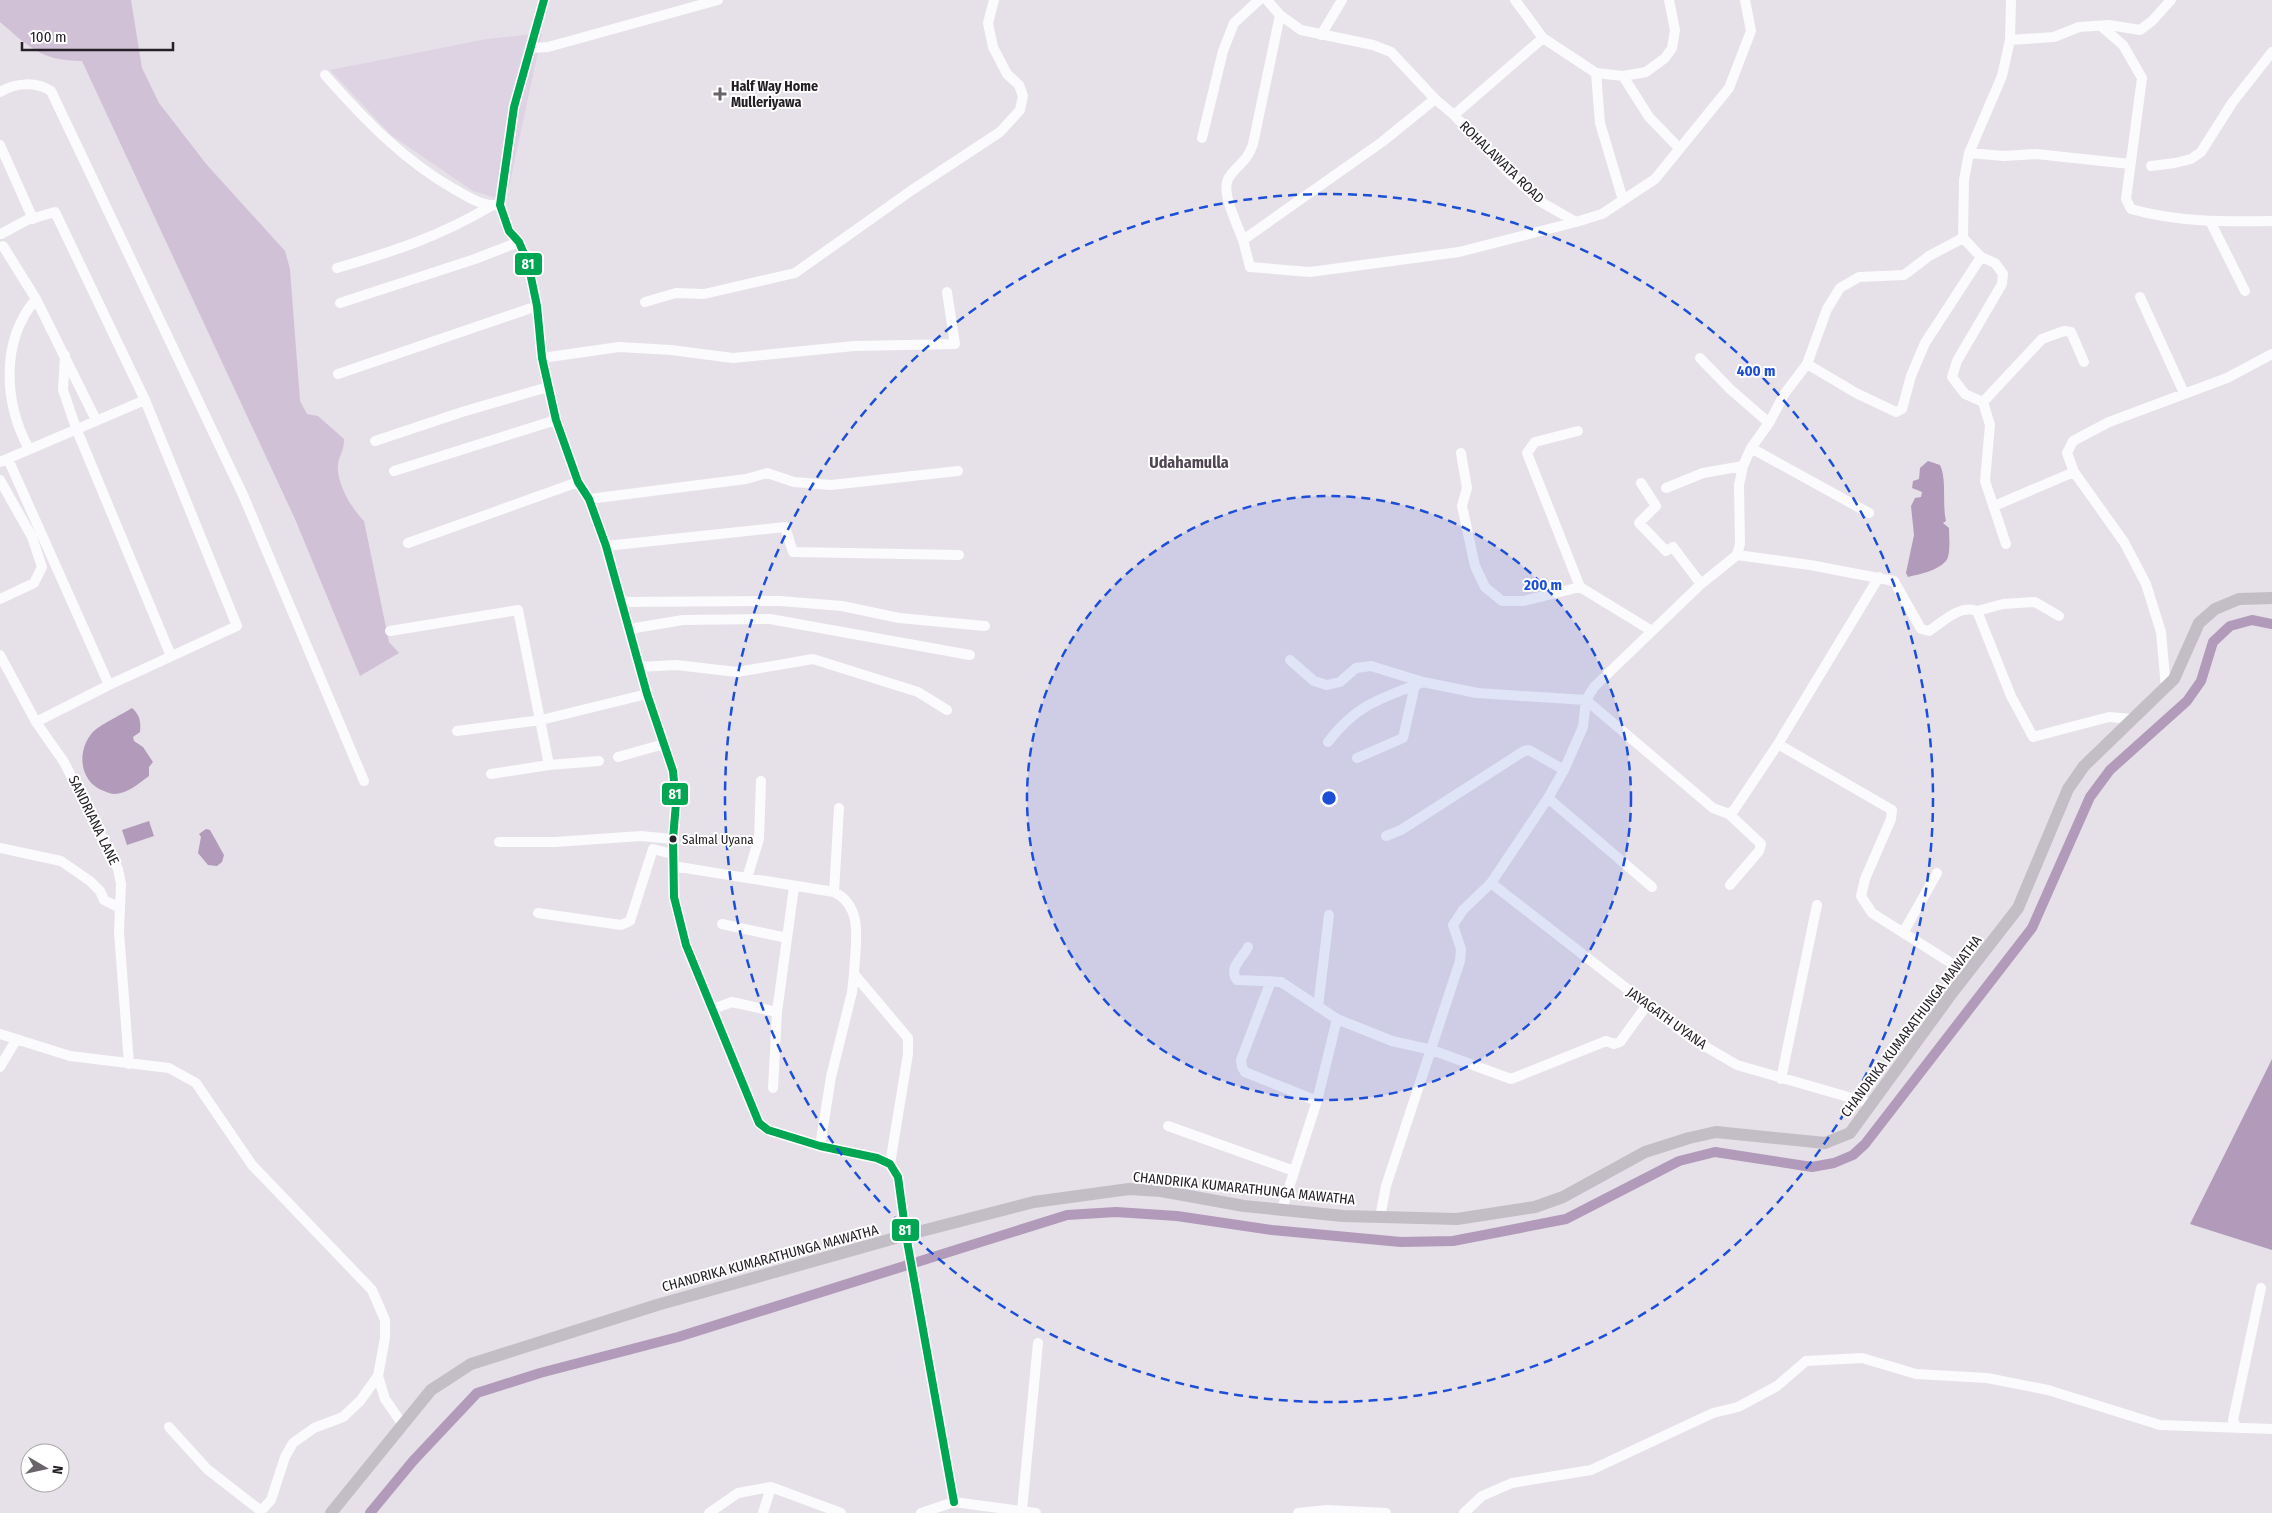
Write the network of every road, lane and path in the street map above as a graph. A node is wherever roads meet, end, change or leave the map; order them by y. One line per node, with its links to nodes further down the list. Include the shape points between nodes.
1 (544, 0): 17 (street)
2 (718, 0): 17 (street, via 548,48)
3 (994, 0): 49 (street, via 988,23 993,47 1023,96 1020,110 1000,132 795,273 704,294 676,293)
4 (1258, 0): 26 (street, via 1234,23 1223,51)
5 (1266, 0): 12 (street)
6 (1342, 0): 14 (street)
7 (1515, 0): 15 (street)
8 (1669, 0): 22 (street, via 1675,30 1672,48 1665,58 1646,72)
9 (1745, 0): 28 (street, via 1751,31 1729,88)
10 (2011, 0): 16 (street)
11 (2171, 0): 13 (street, via 2140,30 2119,25)
12 (1280, 15): 14 (street, via 1301,30); 40 (street, via 1249,157 1229,179 1226,188)
13 (2102, 26): 16 (street, via 2079,27 2054,37); 30 (street, via 2123,45 2142,78)
14 (1321, 35): 24 (street, via 1373,45 1391,52)
15 (1544, 38): 20 (street); 25 (street, ROHALAWATA ROAD)
16 (2010, 40): 29 (street, via 2002,76)
17 (532, 48): 33 (street, via 514,107)
18 (2272, 52): 19 (street)
19 (2268, 64): 31 (street, via 2232,103 2201,152 2175,163)
20 (1596, 73): 22 (street); 32 (street, via 1600,123)
21 (325, 76): 33 (street, via 374,129 426,173 476,202)
22 (1624, 76): 28 (street, via 1649,117)
23 (0, 92): 125 (street, via 12,85 42,86 51,91 243,495)
24 (1435, 99): 25 (street); 40 (street, via 1382,142)
25 (1454, 115): 37 (street, ROHALAWATA ROAD, via 1541,202)
26 (1202, 138)
27 (0, 145): 34 (street)
28 (1679, 148): 32 (street, via 1655,179)
29 (1969, 153): 30 (street, via 2036,154); 39 (street, via 1964,180)
30 (2130, 164): 35 (street, via 2126,199 2131,208 2153,215)
31 (2151, 166)
32 (1623, 200): 37 (street, via 1602,214)
33 (495, 206): 41 (street); 44 (street, via 402,250)
34 (33, 219): 38 (street); 61 (street, via 55,212)
35 (2210, 220): 36 (street); 45 (street)
36 (2272, 221)
37 (1576, 222): 40 (street, via 1459,252 1310,272 1250,267)
38 (0, 233): 42 (street)
39 (1963, 238): 43 (street); 57 (street, via 1929,256 1904,275 1859,276 1840,288 1827,309)
40 (1243, 240)
41 (518, 242): 50 (street); 51 (street, via 528,263)
42 (2, 249): 48 (street)
43 (1981, 257): 57 (street, via 1925,343 1902,409 1896,412); 62 (street, via 1995,264 2003,274 2002,284 1957,361 1952,377 1965,394)
44 (337, 268)
45 (2246, 291)
46 (947, 292): 54 (street, via 955,344 854,346 733,358 672,350 619,348)
47 (2140, 296): 60 (street)
48 (36, 300): 53 (street); 70 (street, via 24,312 9,354 9,391 21,434)
49 (645, 302)
50 (340, 304)
51 (537, 306): 54 (street); 58 (street)
52 (2272, 354): 60 (street, via 2228,378)
53 (65, 355): 63 (street); 66 (street, via 64,390)
54 (542, 358): 59 (street)
55 (1700, 358): 65 (street)
56 (2084, 362): 62 (street, via 2071,332 2049,336 2042,339)
57 (1807, 364): 65 (street, via 1785,393)
58 (338, 374)
59 (548, 387): 64 (street); 68 (street)
60 (2184, 393): 76 (street, via 2109,422 2073,441 2067,453)
61 (145, 400): 63 (street); 103 (street, via 237,626)
62 (1983, 402): 82 (street, via 1990,425 1985,481)
63 (96, 420): 66 (street)
64 (556, 420): 74 (street); 78 (street)
65 (1769, 423): 69 (street)
66 (76, 428): 70 (street); 103 (street)
67 (1578, 431): 91 (street, via 1535,442 1527,453)
68 (375, 441)
69 (1751, 448): 73 (street); 83 (street)
70 (30, 449): 72 (street)
71 (1460, 453): 91 (street, via 1467,488 1462,506 1475,566 1485,587 1502,601 1524,601)
72 (4, 461): 107 (street)
73 (1743, 466): 80 (street, via 1703,473); 88 (street, via 1739,485 1740,544)
74 (394, 471)
75 (958, 471): 81 (street, via 831,485 794,482 767,473 746,479)
76 (2074, 472): 82 (street); 108 (street, via 2124,542 2146,584 2161,632)
77 (0, 480): 93 (street, via 32,537 42,567 34,583)
78 (578, 482): 81 (street); 84 (street)
79 (1641, 483): 90 (street, via 1656,506 1640,523 1666,551 1673,547)
80 (1666, 488)
81 (589, 499): 86 (street)
82 (1994, 506): 85 (street)
83 (1869, 513)
84 (408, 543)
85 (2006, 544)
86 (606, 546): 87 (street, via 785,527 794,552); 94 (street)
87 (959, 555)
88 (1736, 555): 89 (street); 90 (street)
89 (1878, 577): 95 (street, via 1899,587 1921,629 1929,631 1957,612 1969,608); 118 (street)
90 (1701, 584): 100 (street)
91 (1580, 587): 100 (street)
92 (2272, 598): 108 (main road, CHANDRIKA KUMARATHUNGA MAWATHA, via 2239,599 2215,609 2199,623 2174,679)
93 (0, 599)
94 (622, 602): 97 (street, via 780,600 842,606 899,618); 98 (street)
95 (1977, 611): 96 (street, via 2003,604 2035,602); 112 (street, via 2010,696 2033,736 2109,717)
96 (2059, 616)
97 (985, 626)
98 (628, 628): 102 (street, via 683,620 770,620); 105 (street)
99 (390, 631): 113 (street, via 518,610)
100 (1652, 631): 110 (street, via 1594,687)
101 (0, 655): 114 (street, SANDRIANA LANE)
102 (970, 655)
103 (171, 656): 107 (street)
104 (1290, 660): 106 (street, via 1314,681 1327,685 1340,682 1356,668 1371,666)
105 (639, 667): 109 (street); 111 (street, via 676,665 737,672 813,660 918,692)
106 (1419, 684): 110 (street, via 1477,693); 116 (street, via 1359,709); 120 (street, via 1403,738)
107 (109, 685): 114 (street)
108 (2166, 688): 112 (main road, CHANDRIKA KUMARATHUNGA MAWATHA)
109 (647, 694): 113 (street); 117 (street)
110 (1586, 700): 123 (street, via 1583,727); 129 (street, via 1713,808)
111 (947, 710)
112 (2133, 719): 151 (main road, CHANDRIKA KUMARATHUNGA MAWATHA, via 2084,766 2068,789 2018,908)
113 (541, 720): 115 (street); 122 (street)
114 (36, 722): 144 (street, SANDRIANA LANE, via 64,762 118,869)
115 (457, 731)
116 (1328, 742)
117 (664, 744): 119 (street); 131 (street, via 673,771 676,803)
118 (1778, 744): 129 (street, via 1734,810); 148 (street, via 1892,810 1861,896 1872,913)
119 (618, 757)
120 (1357, 758)
121 (599, 761): 122 (street)
122 (549, 765): 124 (street)
123 (1564, 770): 127 (street); 130 (street, via 1529,750 1524,751 1401,830)
124 (491, 774)
125 (364, 781)
126 (761, 781): 137 (street, via 759,839)
127 (1548, 798): 138 (street); 141 (street)
128 (839, 808): 142 (street)
129 (1728, 814): 139 (street, via 1761,844)
130 (1386, 836)
131 (673, 839): 132 (street, via 641,836); 134 (street)
132 (499, 842)
133 (0, 848): 144 (street, via 62,862 90,881 104,900)
134 (672, 854): 135 (street); 145 (street, via 653,849 630,921 621,925)
135 (673, 866): 137 (street); 156 (street, via 674,897 686,945)
136 (1937, 873): 148 (street)
137 (747, 878): 140 (street)
138 (1491, 883): 154 (street, JAYAGATH UYANA); 161 (street, via 1463,910 1453,925 1461,949 1460,961)
139 (1730, 885)
140 (794, 887): 142 (street); 149 (street)
141 (1652, 888)
142 (834, 892): 152 (street, via 846,898 856,917)
143 (1817, 905): 164 (street)
144 (120, 908): 162 (street, SANDRIANA LANE)
145 (538, 913)
146 (1329, 915): 155 (street)
147 (722, 924): 149 (street)
148 (1903, 933): 151 (street)
149 (788, 938): 157 (street)
150 (1248, 947): 153 (street, via 1233,968 1233,974 1237,980)
151 (1967, 973): 167 (main road, CHANDRIKA KUMARATHUNGA MAWATHA)
152 (854, 974): 169 (street, via 831,1077); 170 (street, via 908,1038)
153 (1271, 982): 155 (street, via 1281,982); 166 (street, via 1241,1060 1242,1067 1245,1072)
154 (1647, 1004): 161 (street, via 1620,1042 1606,1041 1511,1079); 164 (street, JAYAGATH UYANA, via 1690,1037 1737,1065)
155 (1318, 1007): 158 (street)
156 (713, 1009): 157 (street, via 732,1002); 169 (street, via 759,1123 768,1130)
157 (777, 1012): 165 (street)
158 (1337, 1019): 161 (street, via 1392,1041); 166 (street)
159 (0, 1034): 160 (street)
160 (16, 1040): 162 (street, via 70,1056); 163 (street)
161 (1432, 1050): 173 (street, via 1386,1186)
162 (129, 1064): 177 (street, via 169,1068 196,1083 252,1165 372,1290 385,1320 386,1338)
163 (0, 1067)
164 (1781, 1079): 167 (street, JAYAGATH UYANA)
165 (773, 1088)
166 (1317, 1101): 171 (street)
167 (1869, 1104): 173 (main road, CHANDRIKA KUMARATHUNGA MAWATHA, via 1850,1133 1825,1143 1716,1132 1645,1152 1563,1197 1535,1207 1457,1219)
168 (1168, 1126): 171 (street)
169 (820, 1146): 170 (street, via 877,1158)
170 (890, 1164): 174 (street, via 898,1177)
171 (1294, 1172): 172 (street)
172 (1282, 1209): 173 (main road, CHANDRIKA KUMARATHUNGA MAWATHA); 174 (main road, CHANDRIKA KUMARATHUNGA MAWATHA, via 1129,1189 1034,1202)
173 (1380, 1217)
174 (907, 1241): 178 (main road, CHANDRIKA KUMARATHUNGA MAWATHA, via 657,1304 471,1364 431,1390); 183 (street)
175 (2261, 1288): 180 (street, via 2233,1420)
176 (1038, 1343): 184 (street)
177 (378, 1376): 178 (street, via 385,1399); 179 (street, via 360,1401 343,1417 314,1428 294,1443 285,1457 271,1500 261,1510 207,1469)
178 (403, 1425): 186 (main road, CHANDRIKA KUMARATHUNGA MAWATHA)
179 (169, 1427)
180 (2236, 1427): 181 (street); 194 (street, via 2160,1424 2048,1390 1986,1378 1916,1374 1862,1358 1806,1361 1777,1386 1738,1407 1713,1413 1592,1470 1512,1483 1482,1496)
181 (2272, 1429)
182 (771, 1488): 185 (street); 187 (street, via 738,1493); 188 (street)
183 (954, 1502): 184 (street); 190 (street)
184 (1022, 1510): 191 (street)
185 (829, 1511): 189 (street)
186 (331, 1513)
187 (709, 1513)
188 (763, 1513)
189 (841, 1513)
190 (921, 1513)
191 (1036, 1513)
192 (1298, 1513): 193 (street, via 1327,1510)
193 (1386, 1513)
194 (1464, 1513)

